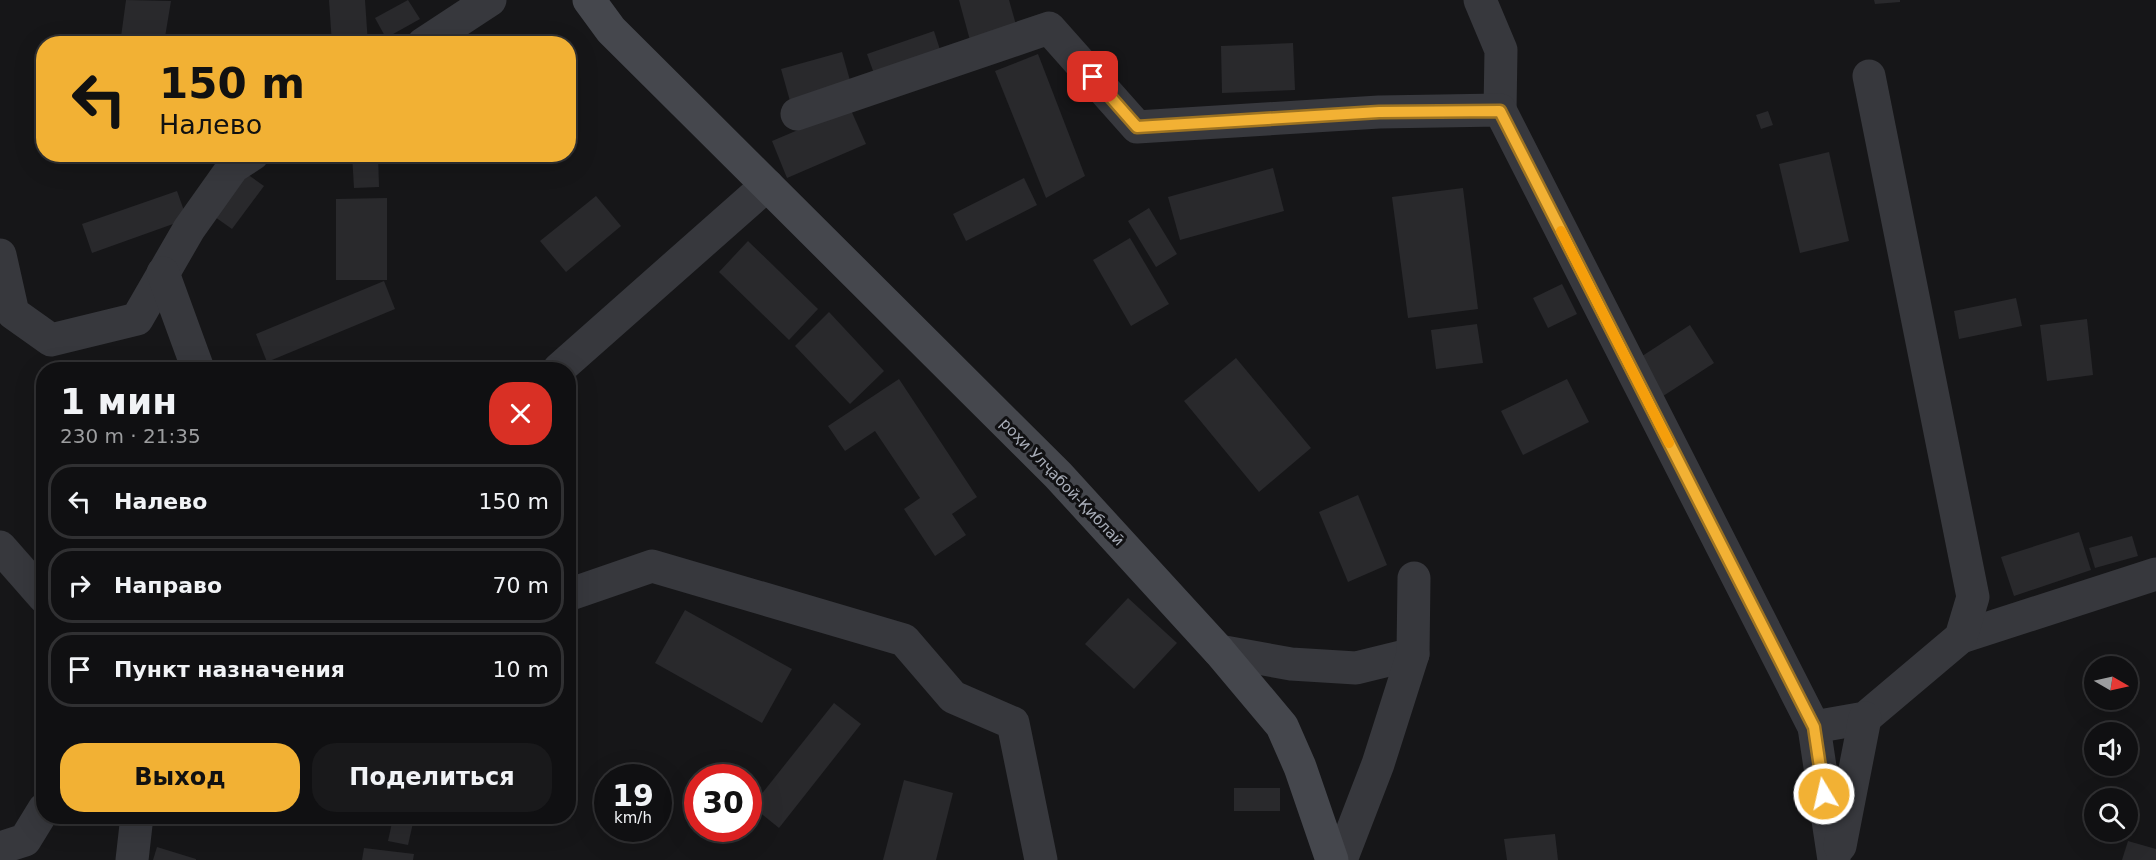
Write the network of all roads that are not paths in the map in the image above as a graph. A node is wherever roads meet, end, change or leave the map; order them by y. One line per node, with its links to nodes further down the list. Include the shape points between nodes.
1 (490, 0): 4 (street)
2 (589, 0): 9 (street, роҳи Улҷабой-Қиблаӣ, via 611,30)
3 (1480, 0): 6 (street, via 1501,50)
4 (435, 36)
5 (1869, 76): 19 (street, via 1973,597)
6 (1500, 111): 7 (street, via 1379,112 1137,127 1049,28); 23 (street)
7 (797, 114)
8 (241, 162): 11 (street, via 233,167 189,229)
9 (767, 185): 13 (street); 20 (street, роҳи Улҷабой-Қиблаӣ, via 1058,475)
10 (0, 255): 11 (street, via 13,313 51,340 137,319)
11 (163, 273): 12 (street)
12 (195, 362)
13 (567, 362)
14 (0, 547): 17 (street)
15 (2156, 574): 19 (street)
16 (1414, 578): 21 (street)
17 (36, 588)
18 (576, 592): 28 (street, via 652,566 904,640 953,697 1013,723)
19 (1961, 637): 22 (street)
20 (1219, 651): 21 (street, via 1291,664 1356,668); 29 (street, роҳи Улҷабой-Қиблаӣ, via 1282,726)
21 (1413, 654): 30 (street, via 1378,764)
22 (1866, 718): 23 (street); 31 (street)
23 (1814, 727): 31 (street)
24 (36, 815): 26 (street)
25 (136, 824): 27 (street)
26 (8, 838)
27 (132, 860)
28 (1041, 860)
29 (1332, 860)
30 (1341, 860)
31 (1836, 860)

